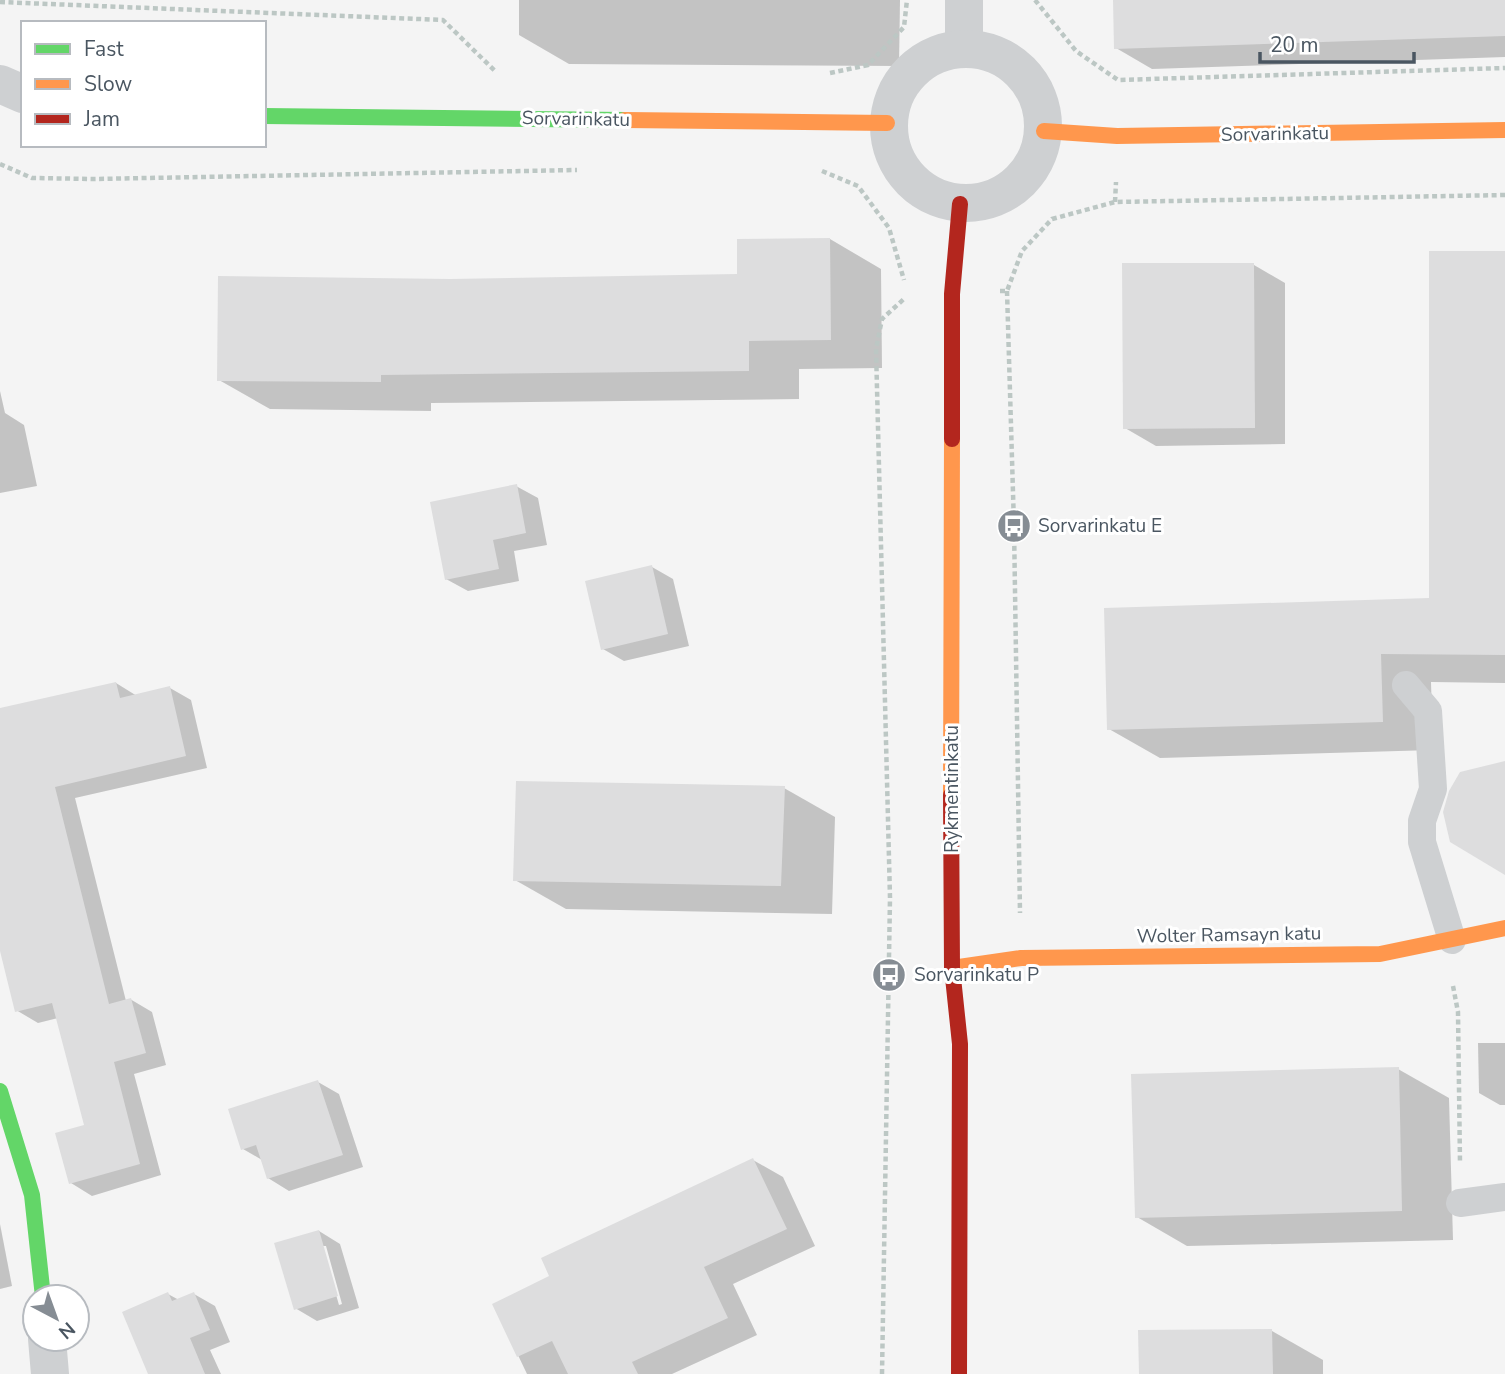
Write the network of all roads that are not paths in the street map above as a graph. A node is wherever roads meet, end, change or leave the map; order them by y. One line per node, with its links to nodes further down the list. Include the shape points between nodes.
1 (964, 0): 2 (street)
2 (964, 47): 6 (street, via 925,58 896,91); 8 (street, via 1005,58 1035,89)
3 (0, 84): 4 (street)
4 (21, 93)
5 (266, 116): 6 (street, Sorvarinkatu)
6 (887, 123): 9 (street, via 896,161 921,190)
7 (1505, 130): 8 (street, Sorvarinkatu, via 1117,136)
8 (1044, 131): 9 (street, via 1031,170 995,199)
9 (960, 204): 13 (street, Rykmentinkatu, via 952,294)
10 (1406, 685): 12 (lane, via 1428,710 1433,789 1422,821 1422,842)
11 (1505, 928): 12 (street, Wolter Ramsayn katu)
12 (1452, 940): 13 (street, Wolter Ramsayn katu, via 1380,954 1021,958)
13 (952, 968): 20 (street, Rykmentinkatu, via 960,1044)
14 (0, 1091): 17 (street, via 32,1195)
15 (1505, 1197): 16 (lane)
16 (1460, 1203)
17 (41, 1283)
18 (48, 1353): 19 (street)
19 (50, 1374)
20 (959, 1374)

